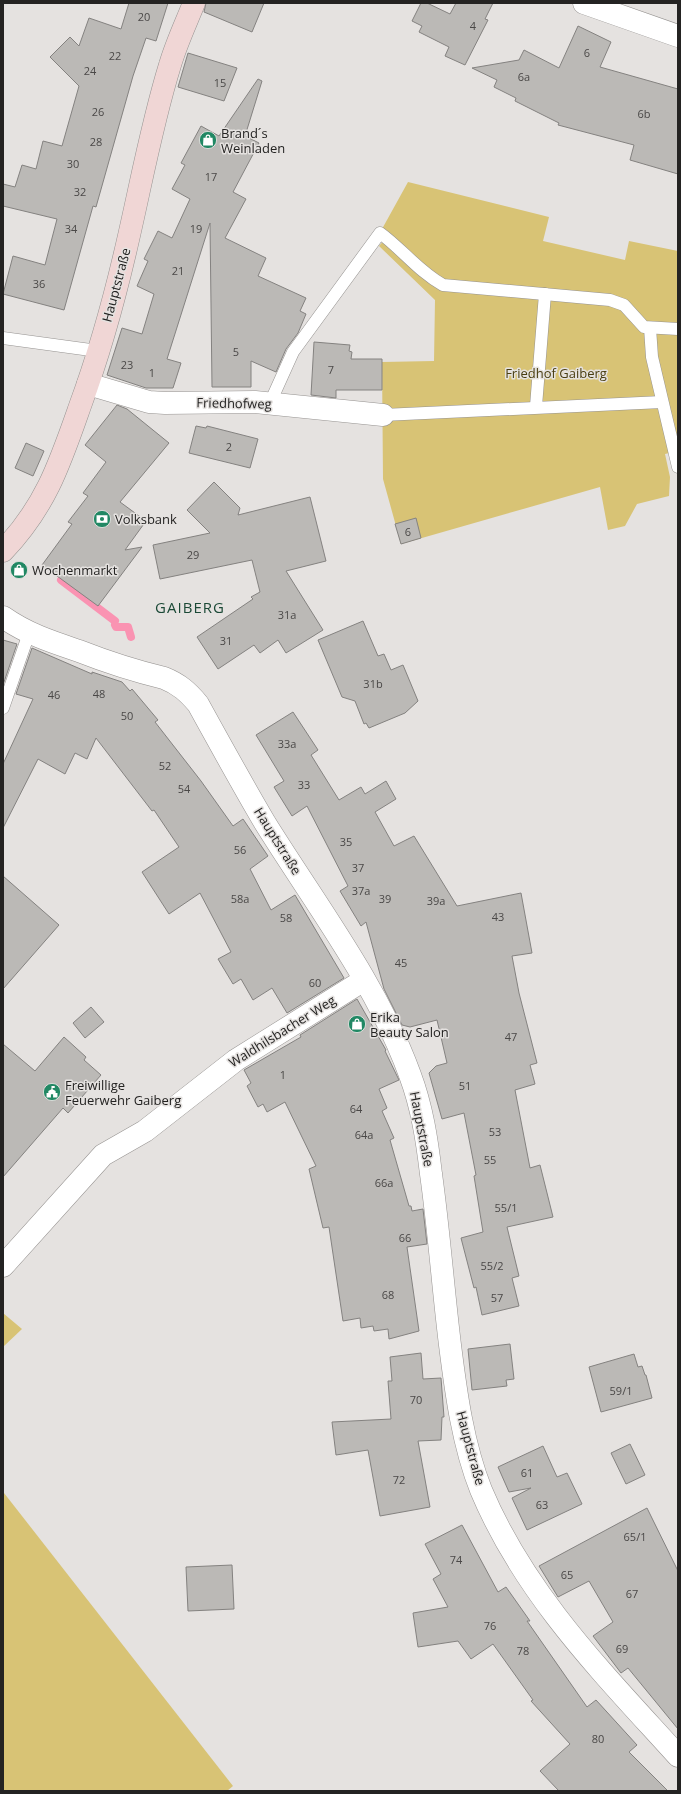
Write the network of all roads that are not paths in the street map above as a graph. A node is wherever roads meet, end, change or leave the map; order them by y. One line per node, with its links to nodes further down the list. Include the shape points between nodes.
1 (194, 3): 8 (main road, Hauptstraße, via 166,79 125,255)
2 (584, 3): 3 (street)
3 (678, 36)
4 (545, 294): 5 (lane, via 616,301 627,308 644,327); 10 (lane, via 443,285 420,270 380,233 293,352); 12 (lane)
5 (650, 328): 6 (lane); 11 (lane, via 652,357)
6 (678, 329)
7 (3, 338): 8 (lane)
8 (98, 351): 9 (main road, Hauptstraße)
9 (88, 384): 10 (street, Friedhofweg, via 157,403); 15 (main road, Hauptstraße, via 50,488)
10 (270, 402): 13 (street, Friedhofweg)
11 (662, 402): 12 (lane); 14 (lane)
12 (536, 406): 13 (lane)
13 (383, 415)
14 (678, 466)
15 (3, 552)
16 (3, 617): 17 (street, Hauptstraße)
17 (29, 633): 18 (lane); 19 (street, Hauptstraße, via 102,661 164,678 187,692 198,704 264,822)
18 (3, 708)
19 (364, 980): 20 (street, Waldhilsbacher Weg, via 236,1060 145,1131 103,1155); 21 (street, Hauptstraße, via 399,1048 421,1112 436,1205 450,1346 459,1406 471,1459 482,1491 514,1554 550,1611 585,1654)
20 (3, 1266)
21 (678, 1756)

